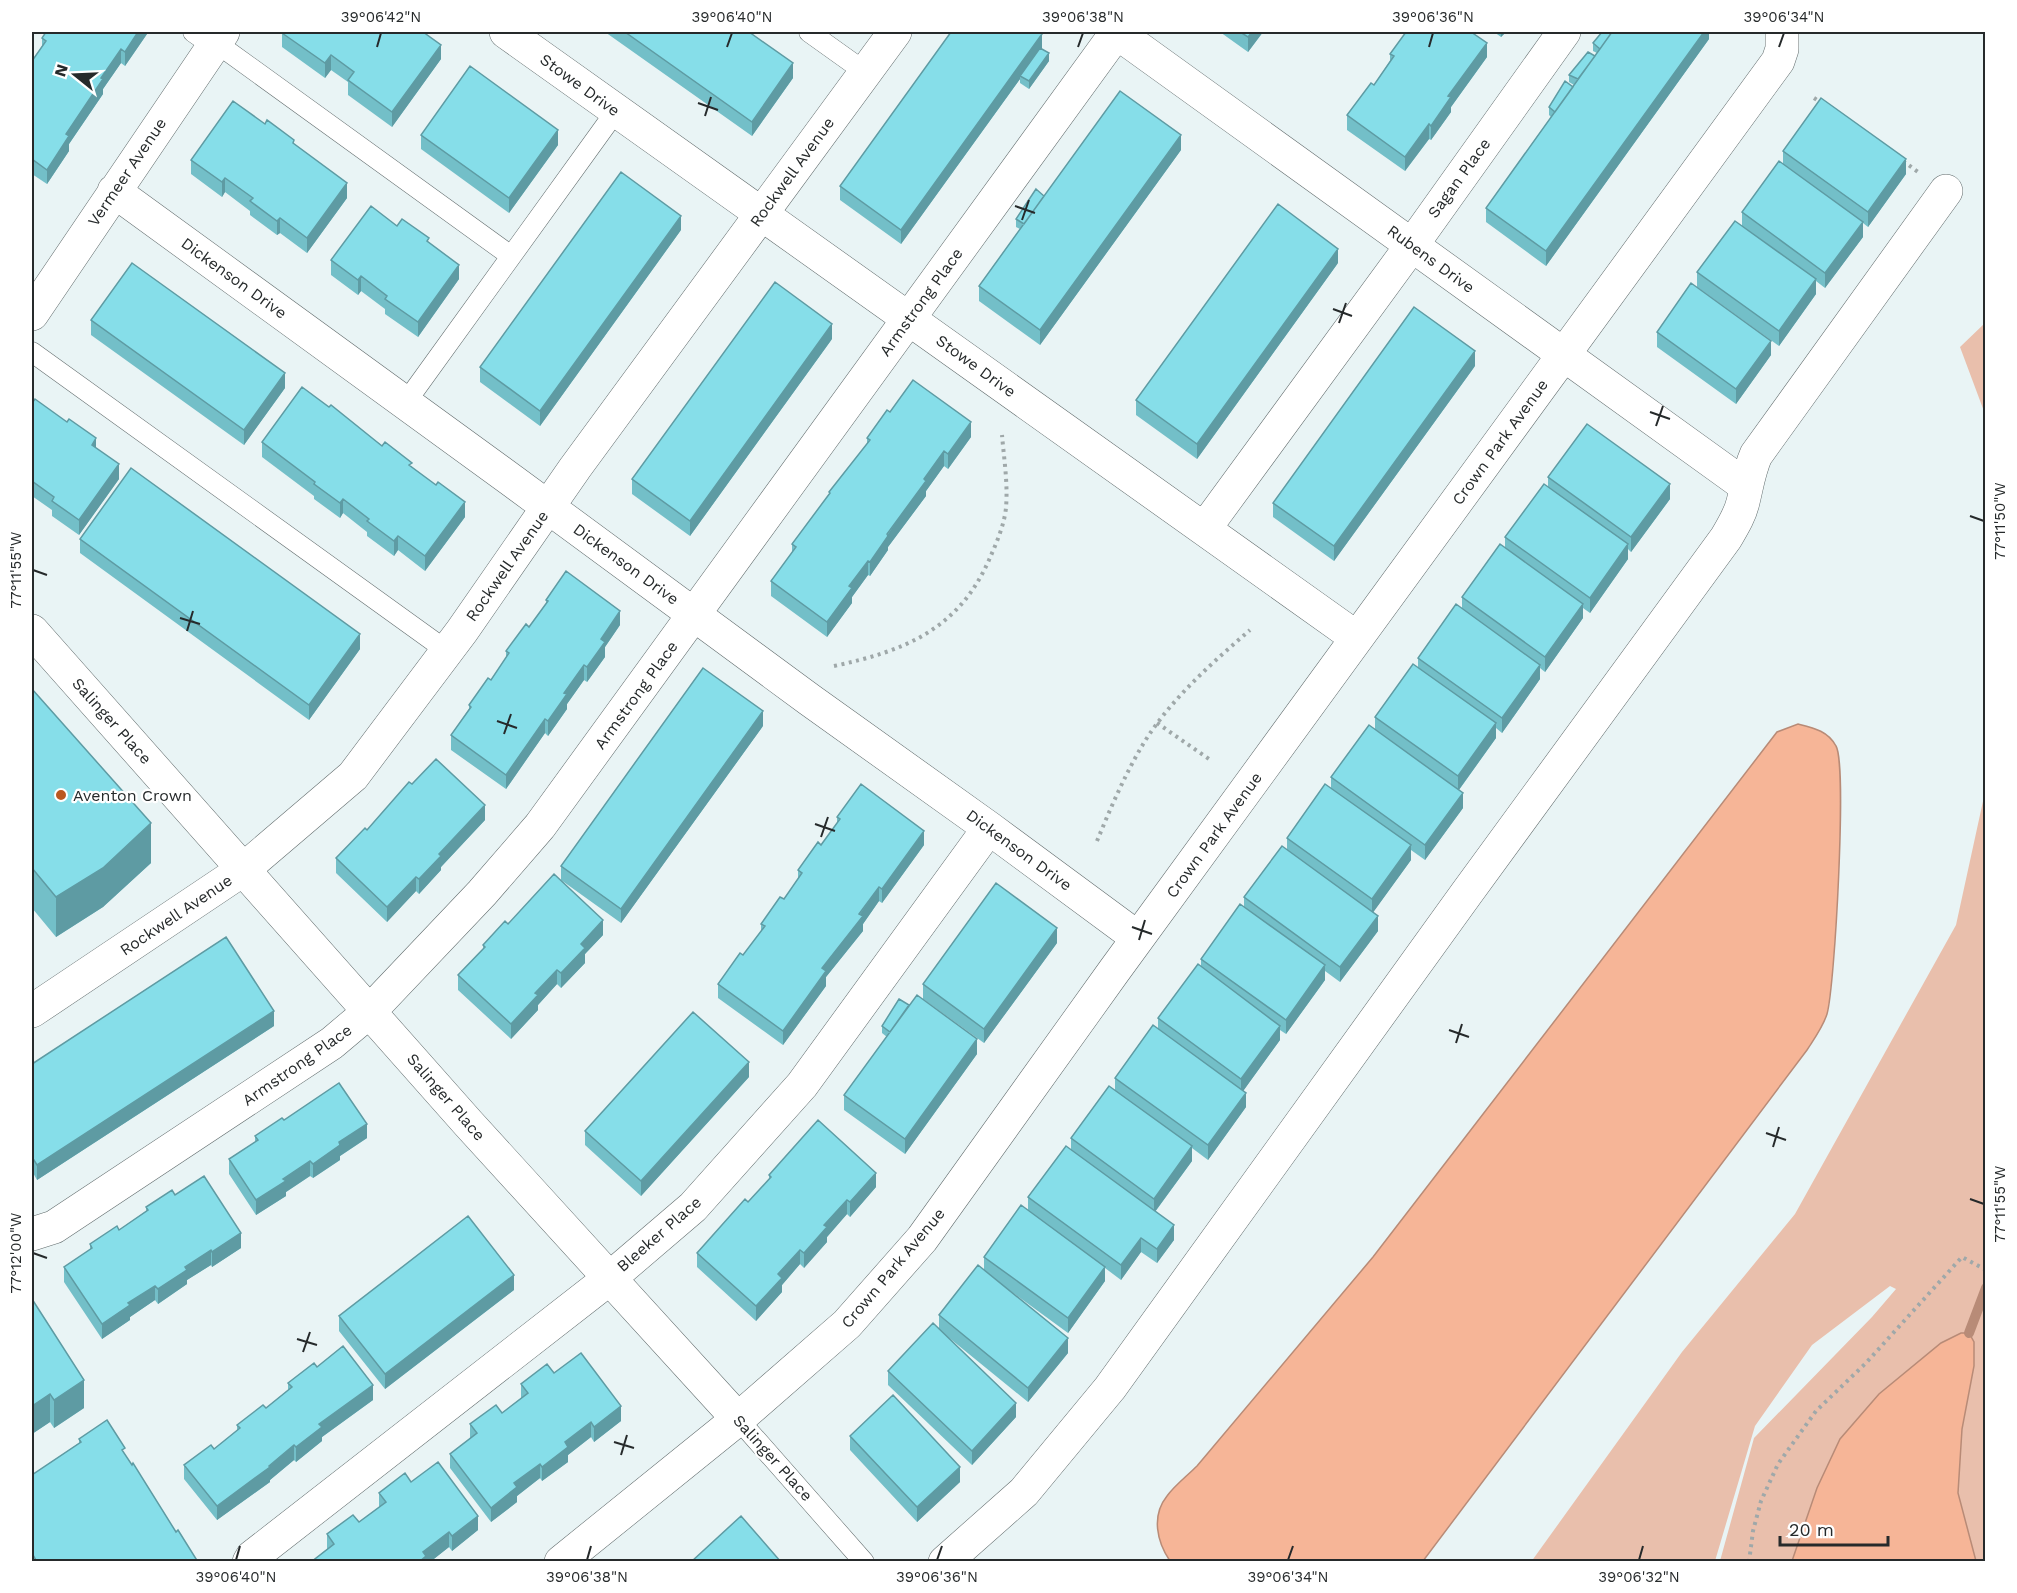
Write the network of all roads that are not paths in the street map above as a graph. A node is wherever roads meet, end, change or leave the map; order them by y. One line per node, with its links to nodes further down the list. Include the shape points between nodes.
1 (506, 32): 9 (street, Stowe Drive)
2 (809, 32): 8 (lane)
3 (895, 32): 8 (street, Rockwell Avenue)
4 (1117, 32): 13 (street, Rubens Drive); 16 (street, Armstrong Place)
5 (1564, 32): 13 (street, Sagan Place)
6 (1782, 33): 18 (street, Crown Park Avenue, via 1778,62)
7 (211, 38): 10 (street, Vermeer Avenue); 14 (lane)
8 (865, 72): 12 (street, Rockwell Avenue)
9 (616, 111): 12 (street, Stowe Drive); 14 (lane)
10 (114, 191): 15 (street, Vermeer Avenue); 19 (street, Dickenson Drive)
11 (1946, 191): 20 (street, via 1765,442)
12 (761, 213): 16 (street, Stowe Drive); 21 (street, Rockwell Avenue)
13 (1412, 245): 18 (street, Rubens Drive); 22 (street, Sagan Place)
14 (511, 256): 19 (lane)
15 (32, 314)
16 (910, 318): 22 (street, Stowe Drive); 23 (street, Armstrong Place)
17 (32, 352): 26 (lane)
18 (1564, 355): 20 (street, Rubens Drive); 25 (street, Crown Park Avenue)
19 (406, 402): 21 (street, Dickenson Drive)
20 (1746, 486): 38 (street, via 1737,519 1726,538 1110,1388 1024,1492)
21 (548, 507): 23 (street, Dickenson Drive); 26 (street, Rockwell Avenue)
22 (1205, 528): 25 (street, Stowe Drive)
23 (695, 614): 27 (street, Dickenson Drive); 31 (street, Armstrong Place, via 540,826)
24 (32, 631): 28 (street, Salinger Place)
25 (1357, 638): 29 (street, Crown Park Avenue)
26 (447, 651): 28 (street, Rockwell Avenue, via 353,776)
27 (989, 828): 29 (street, Dickenson Drive); 33 (street, Bleeker Place, via 802,1085 693,1207)
28 (244, 869): 30 (street, Rockwell Avenue); 31 (street, Salinger Place)
29 (1138, 938): 34 (street, Crown Park Avenue, via 922,1239 847,1324)
30 (32, 1011)
31 (370, 1011): 32 (street, Armstrong Place, via 333,1043 193,1137 54,1227); 33 (street, Salinger Place)
32 (32, 1234)
33 (610, 1278): 34 (street, Salinger Place); 35 (street, Bleeker Place)
34 (738, 1419): 36 (street, Crown Park Avenue); 37 (lane, Salinger Place)
35 (249, 1562)
36 (561, 1562)
37 (864, 1562)
38 (945, 1562)

